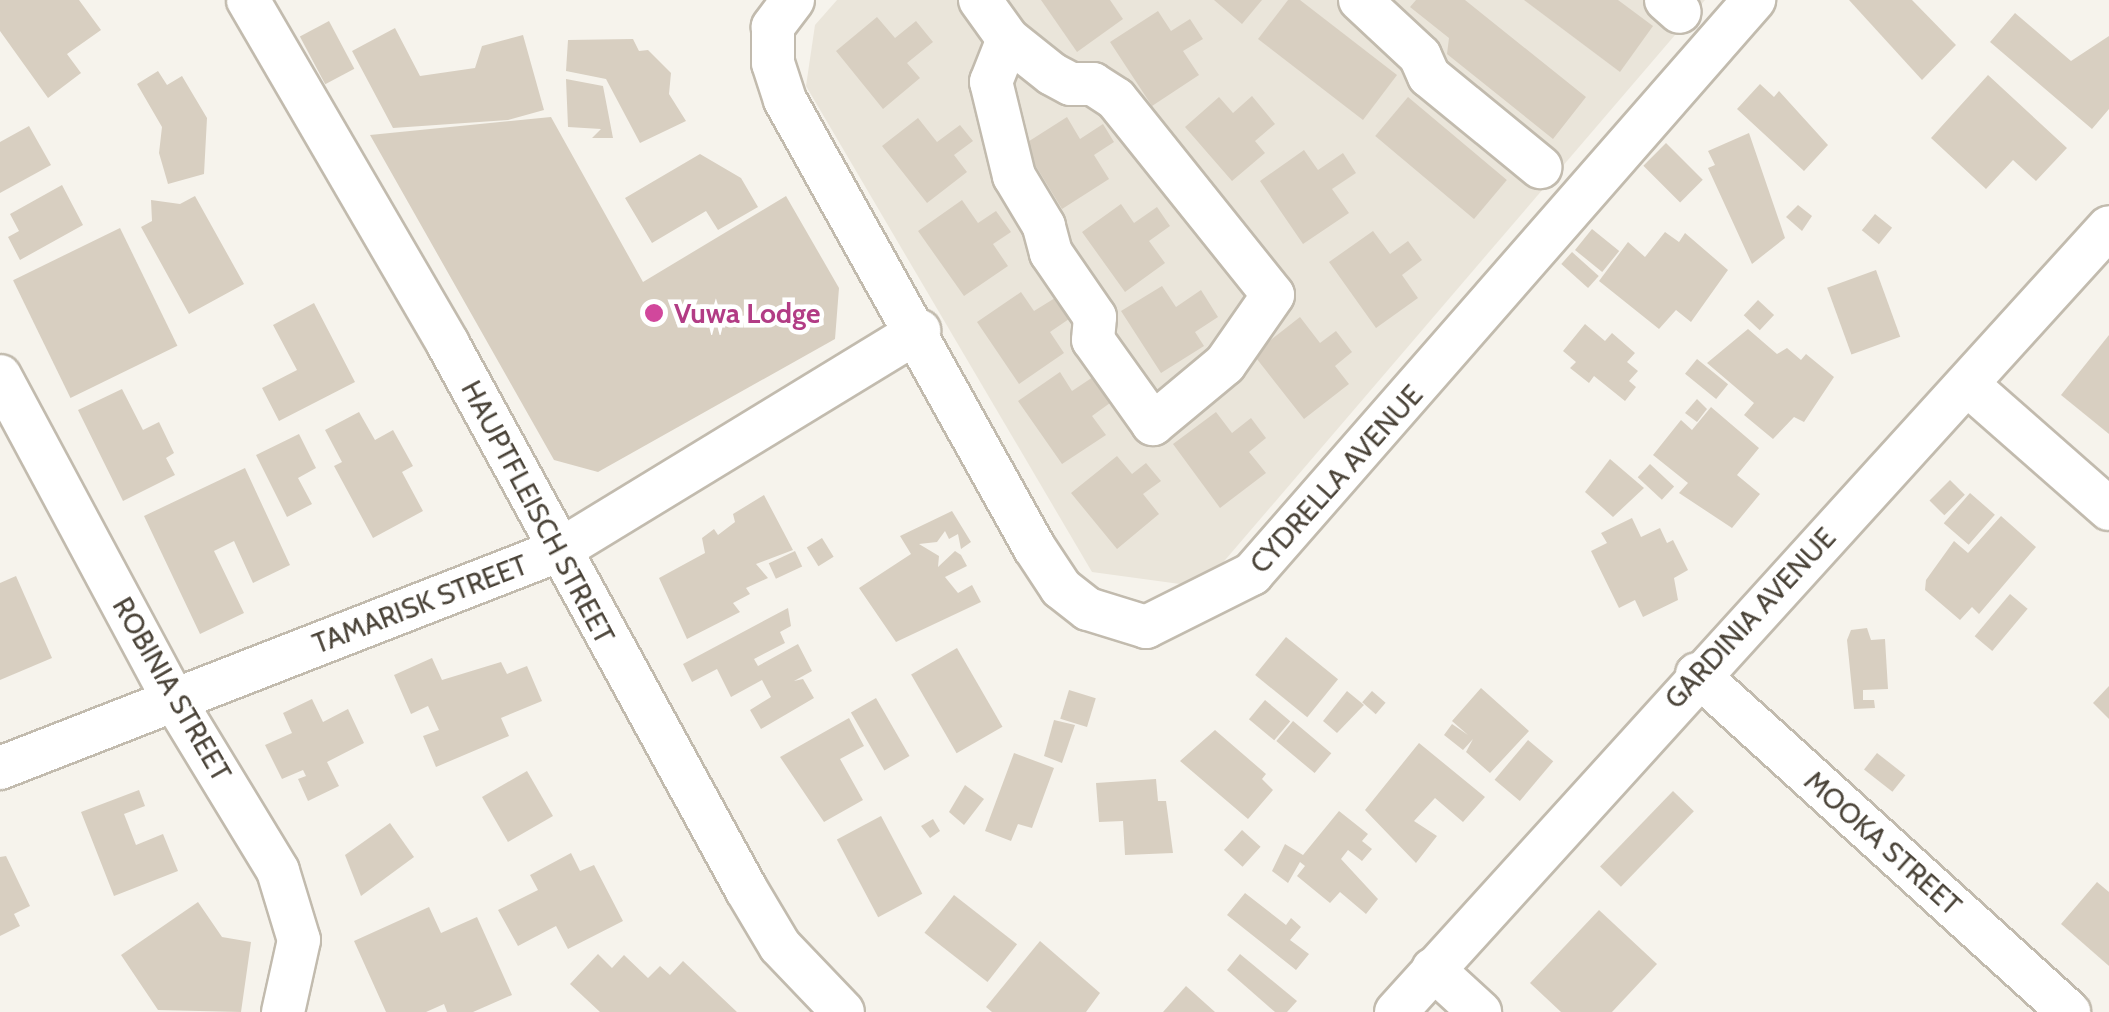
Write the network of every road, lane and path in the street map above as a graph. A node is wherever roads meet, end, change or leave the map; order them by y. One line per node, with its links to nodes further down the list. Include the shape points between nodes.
1 (248, 0): 13 (street, HAUPTFLEISCH STREET)
2 (793, 0): 9 (street, CYDRELLA AVENUE, via 772,27 785,100)
3 (980, 0): 6 (street)
4 (1360, 0): 7 (street, via 1420,56 1429,76)
5 (1754, 0): 9 (street, CYDRELLA AVENUE, via 1264,561 1171,620 1146,627 1125,623 1088,610 1061,588)
6 (1008, 40): 6 (street, via 991,82 1014,176 1044,226 1050,253 1095,318 1093,340 1153,424 1224,364 1273,294 1116,99 1093,84 1071,84 1052,74)
7 (1540, 166)
8 (2109, 227): 11 (street, GARDINIA AVENUE)
9 (918, 331): 13 (street, TAMARISK STREET)
10 (0, 376): 15 (street, ROBINIA STREET)
11 (1968, 385): 12 (street); 14 (street, GARDINIA AVENUE)
12 (2109, 509)
13 (560, 550): 15 (street, TAMARISK STREET); 19 (street, HAUPTFLEISCH STREET, via 780,946)
14 (1697, 674): 17 (street, GARDINIA AVENUE); 22 (street, MOOKA STREET)
15 (173, 698): 16 (street, TAMARISK STREET); 18 (street, ROBINIA STREET, via 283,886 299,940)
16 (0, 768)
17 (1433, 969): 20 (street, GARDINIA AVENUE); 21 (street)
18 (283, 1012)
19 (843, 1012)
20 (1396, 1012)
21 (1480, 1012)
22 (2069, 1012)

